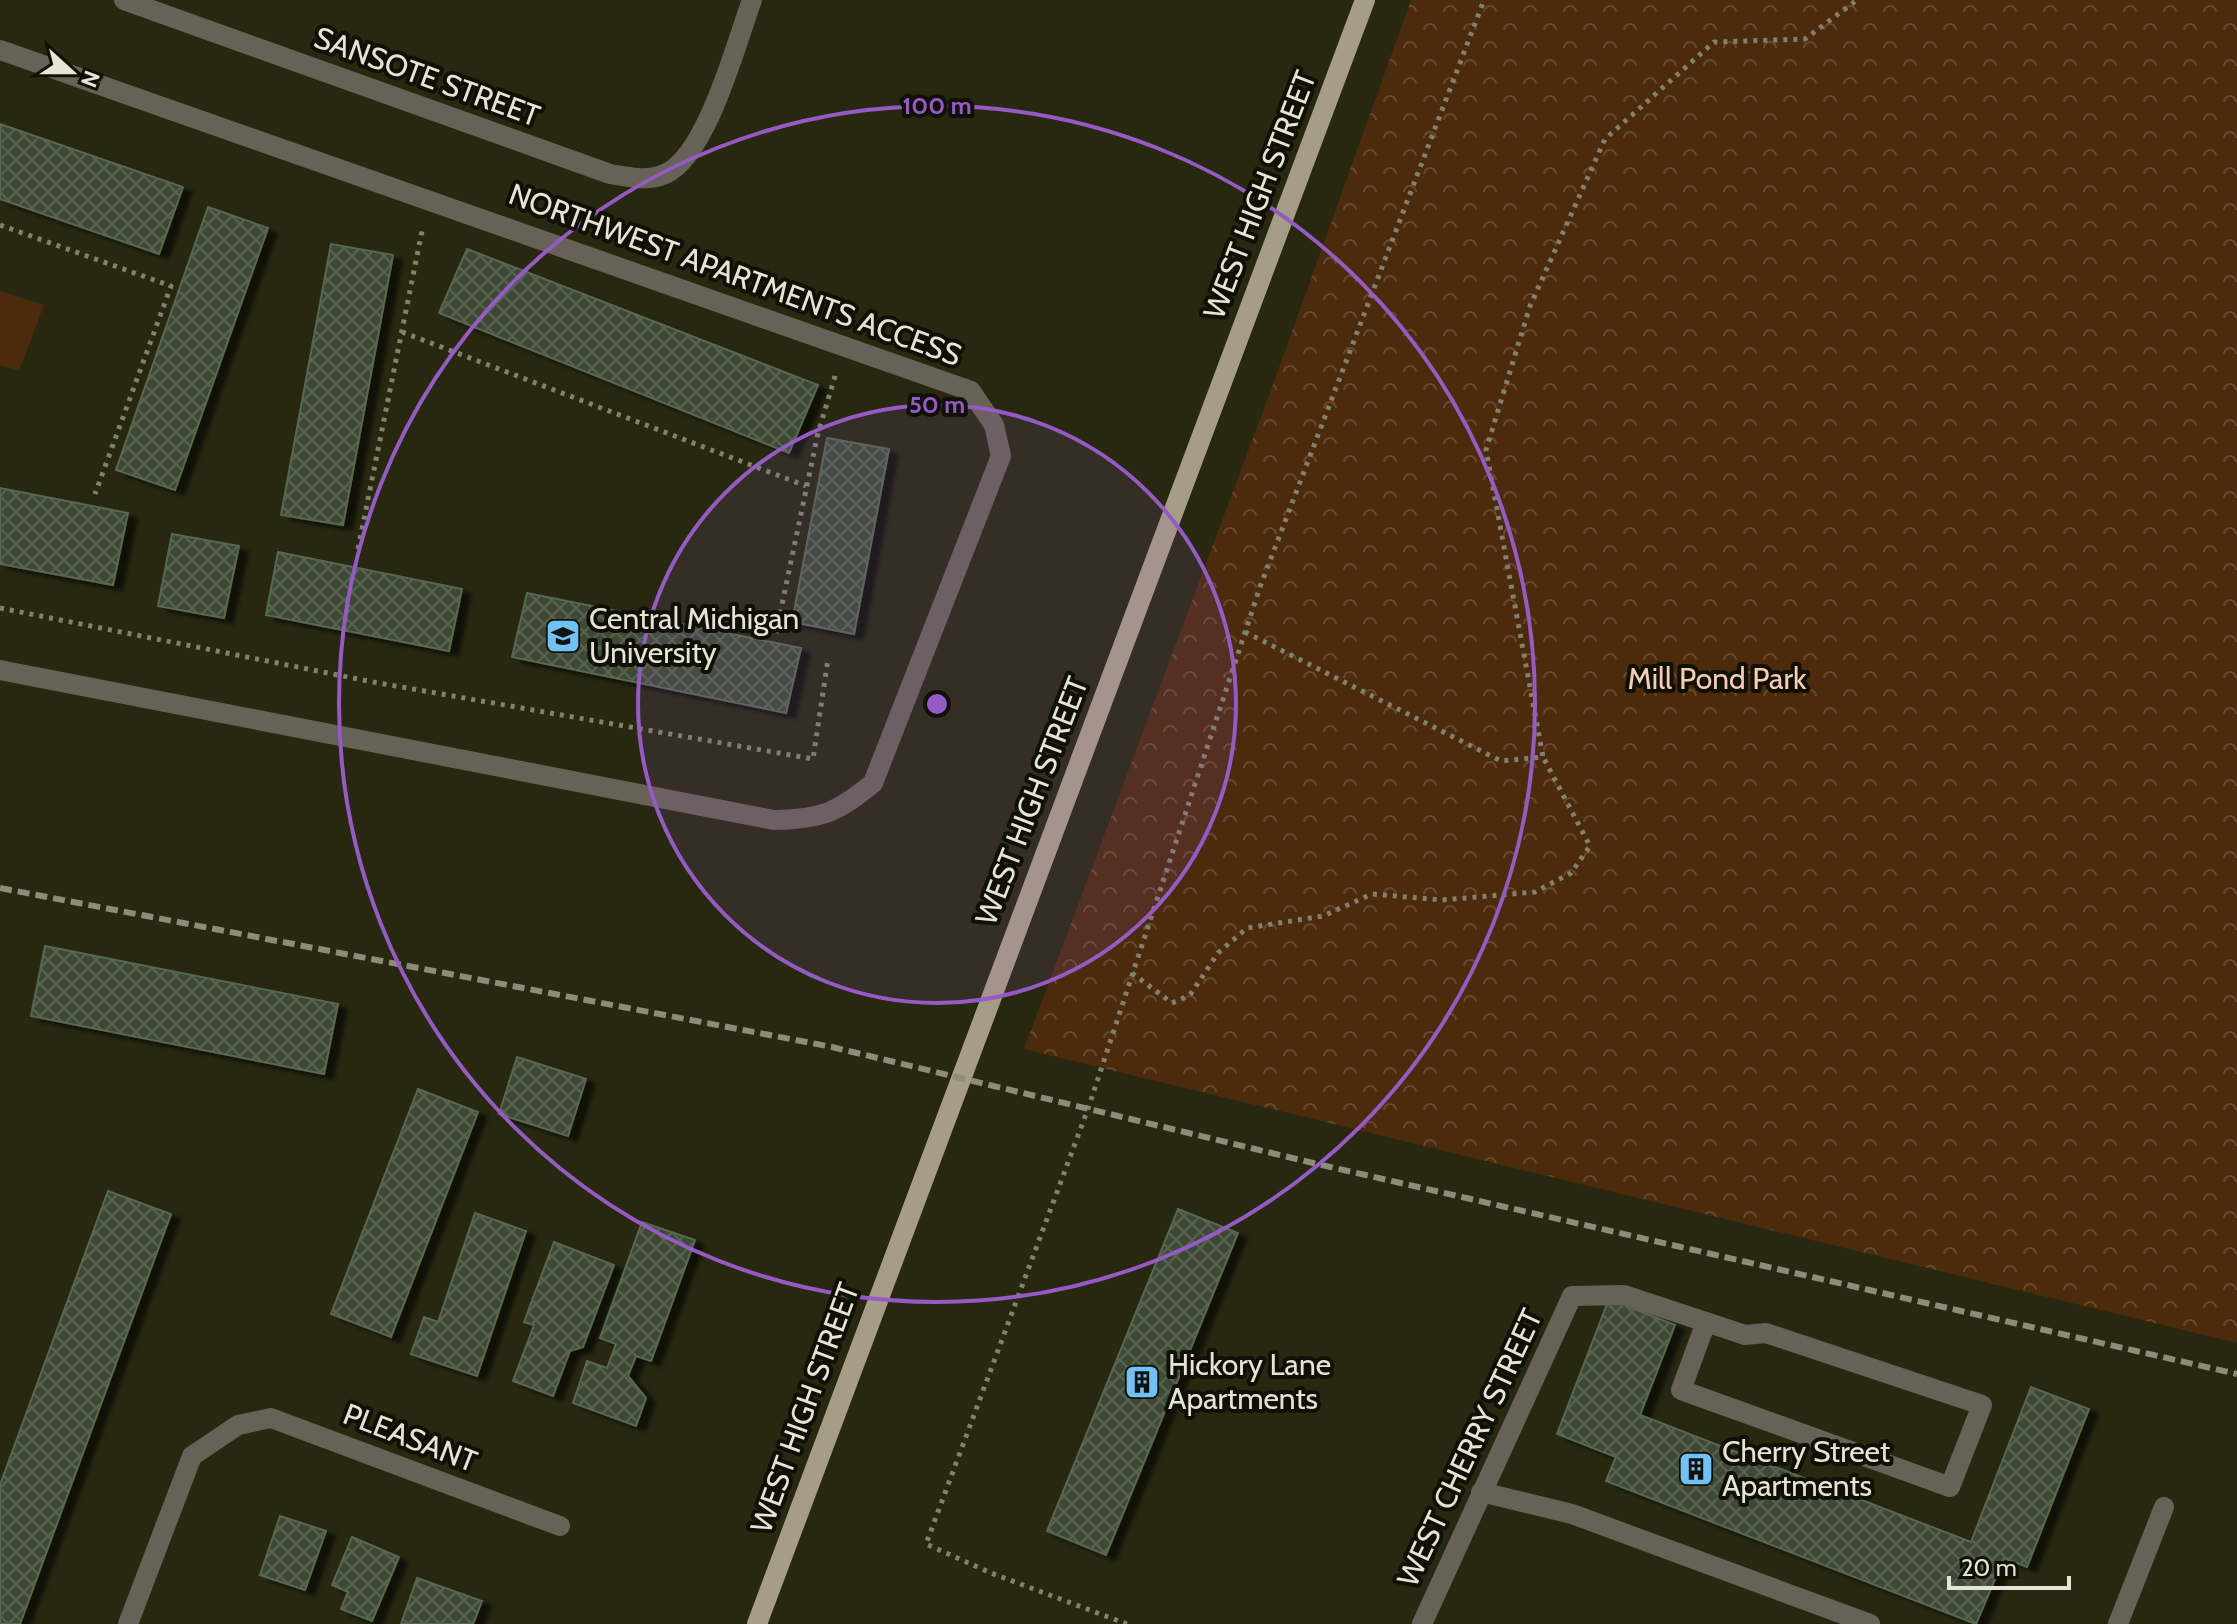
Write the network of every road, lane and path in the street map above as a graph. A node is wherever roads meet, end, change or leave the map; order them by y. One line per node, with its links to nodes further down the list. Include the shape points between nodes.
1 (124, 0): 2 (street, SANSOTE STREET, via 610,174 638,179 667,174 696,144)
2 (752, 0)
3 (1365, 0): 26 (main road, WEST HIGH STREET)
4 (1484, 0): 15 (path)
5 (1857, 0): 19 (path, via 1805,39 1714,42 1605,139 1530,306 1486,450)
6 (0, 50): 7 (street, NORTHWEST APARTMENTS ACCESS)
7 (428, 198): 9 (path); 10 (street, NORTHWEST APARTMENTS ACCESS)
8 (0, 225): 12 (path, via 171,286)
9 (402, 332): 11 (path); 13 (path)
10 (845, 345): 11 (path); 18 (street, NORTHWEST APARTMENTS ACCESS, via 971,391 994,425 1001,456 873,783 849,803 813,819 774,820)
11 (806, 486): 16 (path)
12 (95, 494)
13 (358, 549)
14 (0, 608): 17 (path, via 373,682 813,759)
15 (1245, 632): 19 (path, via 1501,761); 20 (path)
16 (776, 633)
17 (828, 659)
18 (0, 670)
19 (1543, 757): 20 (path, via 1590,846 1571,873 1535,892 1442,900 1372,894 1323,916 1247,928 1218,953 1190,995 1172,1003)
20 (1132, 973): 27 (path, via 1089,1106 926,1544)
21 (1706, 1322): 21 (street, via 1681,1390 1950,1487 1982,1405 1766,1333 1745,1335); 22 (street, WEST CHERRY STREET, via 1624,1295 1572,1296)
22 (1481, 1492): 28 (street, WEST CHERRY STREET); 29 (street, via 1572,1514)
23 (2164, 1507): 30 (street)
24 (560, 1526): 25 (street, PLEASANT, via 271,1418 238,1425 192,1456)
25 (128, 1624)
26 (757, 1624)
27 (1127, 1624)
28 (1422, 1624)
29 (1870, 1624)
30 (2118, 1624)

